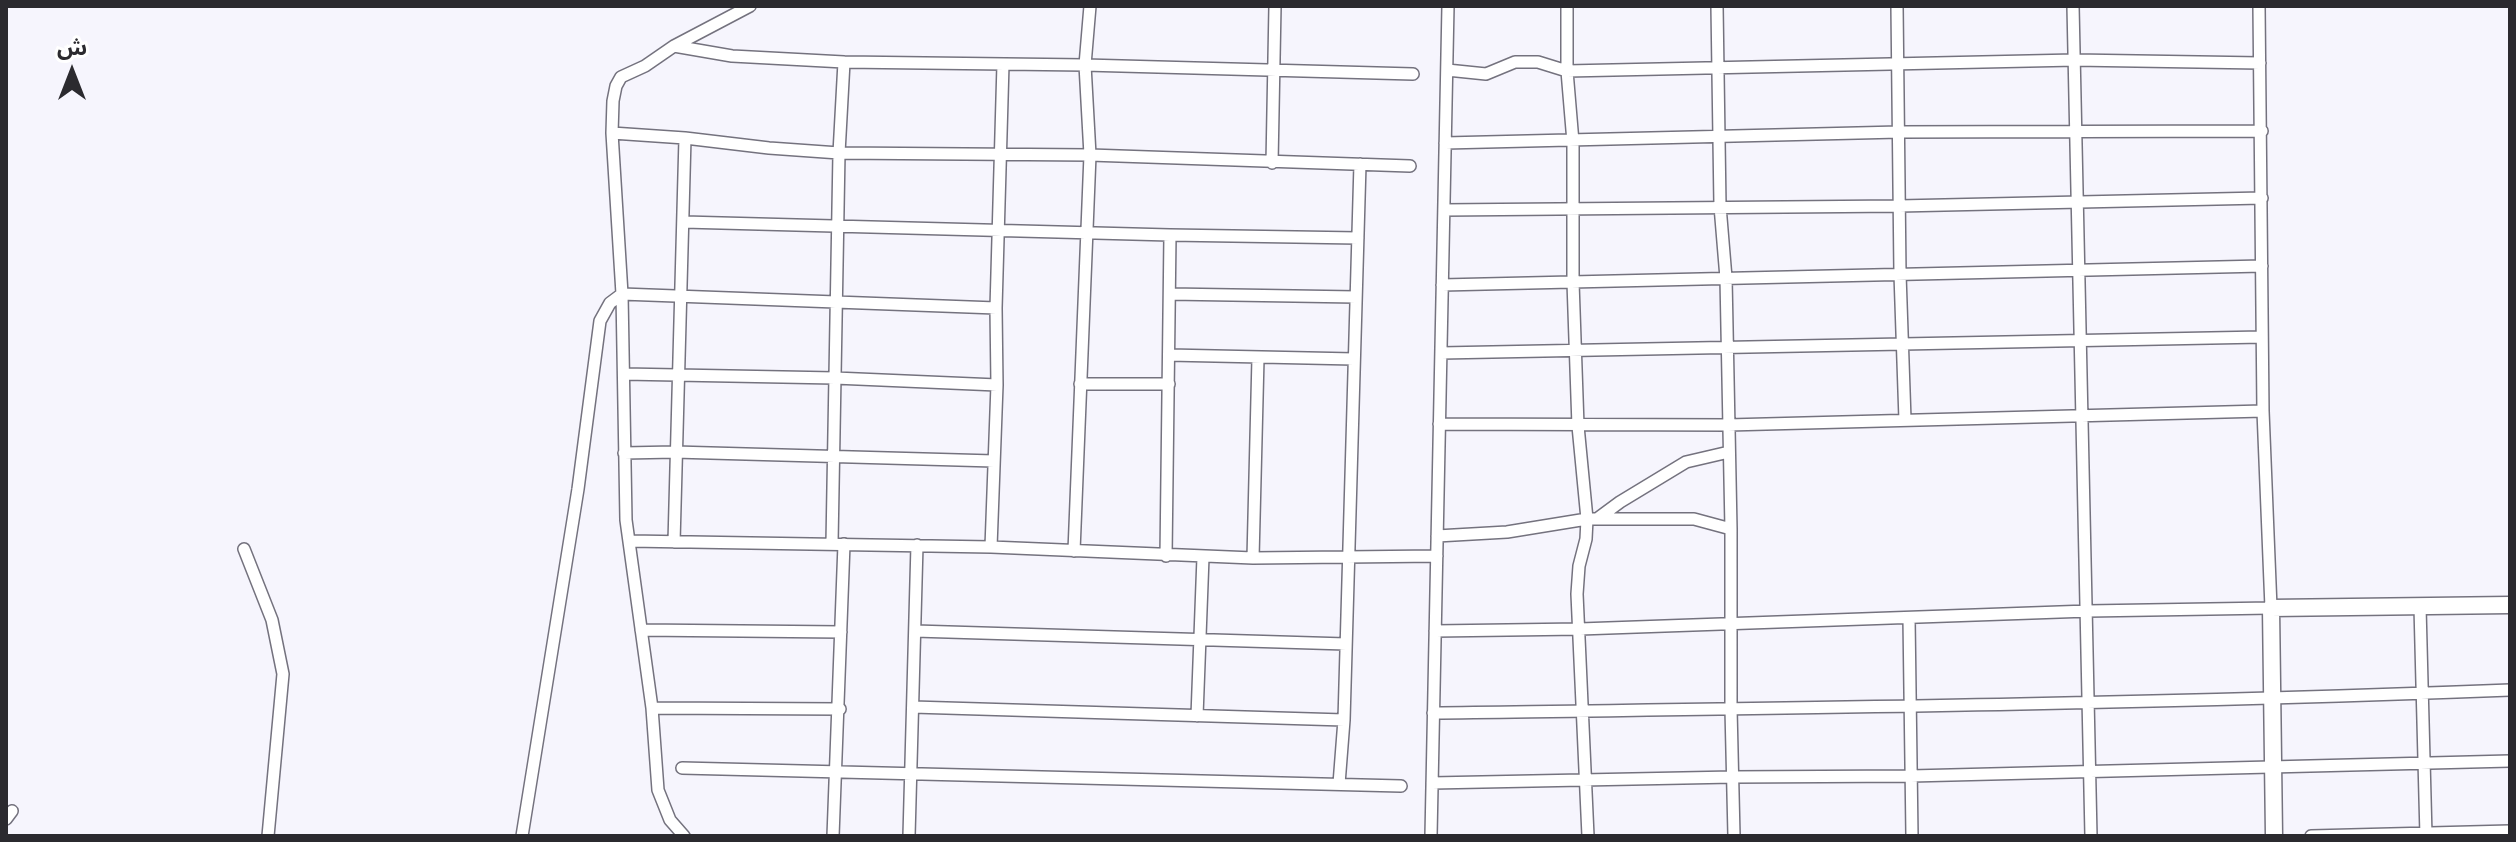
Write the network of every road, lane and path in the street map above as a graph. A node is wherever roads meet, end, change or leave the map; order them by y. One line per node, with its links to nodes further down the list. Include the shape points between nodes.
1 (750, 6): 10 (street)
2 (1090, 6): 16 (street)
3 (1275, 6): 19 (street)
4 (1448, 6): 18 (street)
5 (1567, 6): 20 (street)
6 (1717, 6): 17 (street)
7 (1897, 6): 13 (street)
8 (2073, 6): 11 (street)
9 (2259, 6): 14 (street)
10 (674, 46): 12 (street, via 732,56); 25 (street, via 618,80)
11 (2075, 60): 13 (street); 14 (street); 22 (street)
12 (844, 62): 15 (street); 30 (street)
13 (1897, 63): 17 (street); 24 (street)
14 (2260, 63): 23 (street)
15 (1003, 64): 16 (street); 31 (street)
16 (1085, 65): 19 (street); 32 (street)
17 (1718, 68): 20 (street); 26 (street)
18 (1447, 70): 20 (street, via 1486,74 1515,62 1538,62); 29 (street)
19 (1273, 71): 21 (street); 33 (street)
20 (1567, 71): 28 (street)
21 (1413, 74)
22 (2076, 130): 23 (street); 24 (street); 37 (street)
23 (2262, 131): 36 (street)
24 (1899, 132): 26 (street); 39 (street)
25 (612, 133): 27 (street); 54 (street)
26 (1719, 136): 28 (street); 38 (street)
27 (685, 138): 30 (street); 42 (street)
28 (1573, 142): 29 (street); 41 (street)
29 (1445, 143): 40 (street)
30 (839, 153): 31 (street); 43 (street)
31 (1002, 155): 32 (street); 44 (street)
32 (1090, 155): 33 (street); 45 (street)
33 (1272, 163): 34 (street)
34 (1360, 164): 35 (street); 47 (street)
35 (1410, 166)
36 (2262, 198): 37 (street); 48 (street)
37 (2078, 203): 39 (street); 49 (street)
38 (1720, 206): 39 (street); 41 (street); 51 (street)
39 (1899, 206): 50 (street)
40 (1444, 210): 41 (street); 53 (street)
41 (1573, 210): 52 (street)
42 (684, 222): 43 (street); 56 (street)
43 (839, 227): 44 (street); 58 (street)
44 (1000, 231): 45 (street); 59 (street)
45 (1086, 232): 46 (street); 72 (street)
46 (1170, 235): 47 (street); 55 (street)
47 (1358, 238): 57 (street)
48 (2262, 266): 49 (street); 60 (street)
49 (2080, 271): 50 (street); 61 (street)
50 (1900, 274): 51 (street); 62 (street)
51 (1726, 278): 52 (street); 63 (street)
52 (1573, 282): 53 (street); 64 (street)
53 (1442, 285): 65 (street)
54 (622, 294): 56 (street); 69 (street); 143 (street, via 600,321)
55 (1170, 294): 57 (street); 66 (street)
56 (680, 297): 58 (street); 70 (street)
57 (1356, 297): 68 (street)
58 (836, 302): 59 (street); 71 (street)
59 (996, 308): 74 (street)
60 (2262, 337): 61 (street); 75 (street)
61 (2082, 339): 62 (street); 76 (street)
62 (1902, 344): 63 (street); 77 (street)
63 (1727, 348): 64 (street); 79 (street)
64 (1576, 350): 65 (street); 80 (street)
65 (1441, 353): 78 (street)
66 (1169, 355): 67 (street); 73 (street)
67 (1258, 358): 68 (street); 100 (street)
68 (1354, 359): 97 (street)
69 (624, 374): 70 (street); 83 (street)
70 (677, 376): 71 (street); 81 (street)
71 (835, 378): 74 (street); 84 (street)
72 (1080, 384): 73 (street); 95 (street)
73 (1169, 384): 96 (street)
74 (997, 385): 85 (street)
75 (2263, 411): 76 (street); 103 (street)
76 (2082, 416): 77 (street); 104 (street)
77 (1905, 420): 79 (street)
78 (1439, 424): 80 (street); 88 (street)
79 (1728, 425): 80 (street); 82 (street)
80 (1578, 426): 86 (street)
81 (675, 452): 83 (street); 84 (street); 90 (street)
82 (1729, 452): 86 (street, via 1686,462); 87 (street)
83 (624, 453): 89 (street)
84 (834, 457): 85 (street); 91 (street)
85 (994, 461): 93 (street)
86 (1592, 519): 87 (street, via 1694,519); 88 (street); 107 (street, via 1579,566)
87 (1731, 529): 106 (street)
88 (1437, 536): 98 (street)
89 (630, 541): 90 (street); 108 (street)
90 (674, 542): 91 (street)
91 (838, 544): 92 (street); 111 (street)
92 (917, 545): 93 (street); 109 (street)
93 (991, 547): 95 (street)
94 (244, 549): 142 (street, via 272,620 283,674)
95 (1074, 551): 96 (street)
96 (1166, 556): 99 (street)
97 (1348, 556): 98 (street); 100 (street); 113 (street)
98 (1437, 556): 110 (street)
99 (1203, 557): 100 (street); 112 (street)
100 (1253, 558)
101 (2510, 605): 102 (street)
102 (2420, 607): 103 (street); 115 (street)
103 (2271, 608): 104 (street); 116 (street)
104 (2088, 611): 105 (street); 117 (street)
105 (1909, 618): 106 (street); 120 (street)
106 (1730, 623): 107 (street); 122 (street)
107 (1580, 629): 110 (street); 123 (street)
108 (641, 630): 111 (street); 119 (street)
109 (915, 631): 112 (street); 118 (street)
110 (1435, 631): 124 (street)
111 (841, 632): 121 (street)
112 (1200, 640): 113 (street); 125 (street)
113 (1346, 644): 126 (street)
114 (2510, 690): 115 (street)
115 (2422, 694): 116 (street); 128 (street)
116 (2271, 699): 117 (street); 129 (street)
117 (2087, 702): 120 (street); 131 (street)
118 (913, 707): 125 (street); 133 (street)
119 (652, 708): 121 (street); 144 (street, via 658,790 670,820)
120 (1911, 708): 122 (street); 134 (street)
121 (840, 709): 132 (street)
122 (1731, 709): 123 (street); 135 (street)
123 (1583, 711): 124 (street); 136 (street)
124 (1433, 713): 137 (street)
125 (1197, 716): 126 (street)
126 (1344, 720): 138 (street)
127 (2510, 761): 128 (street)
128 (2425, 762): 129 (street); 141 (street)
129 (2272, 767): 131 (street); 152 (street)
130 (682, 768): 132 (street)
131 (2090, 771): 134 (street); 151 (street)
132 (837, 773): 133 (street); 145 (street)
133 (910, 773): 138 (street); 146 (street)
134 (1911, 776): 135 (street); 150 (street)
135 (1733, 777): 136 (street); 149 (street)
136 (1585, 780): 137 (street); 148 (street)
137 (1432, 783): 147 (street)
138 (1339, 784): 139 (street)
139 (1401, 786)
140 (2510, 831): 141 (street)
141 (2426, 834): 153 (street)
142 (268, 836)
143 (522, 836)
144 (684, 836)
145 (833, 836)
146 (909, 836)
147 (1431, 836)
148 (1588, 836)
149 (1734, 836)
150 (1912, 836)
151 (2091, 836)
152 (2274, 836)
153 (2311, 836)

